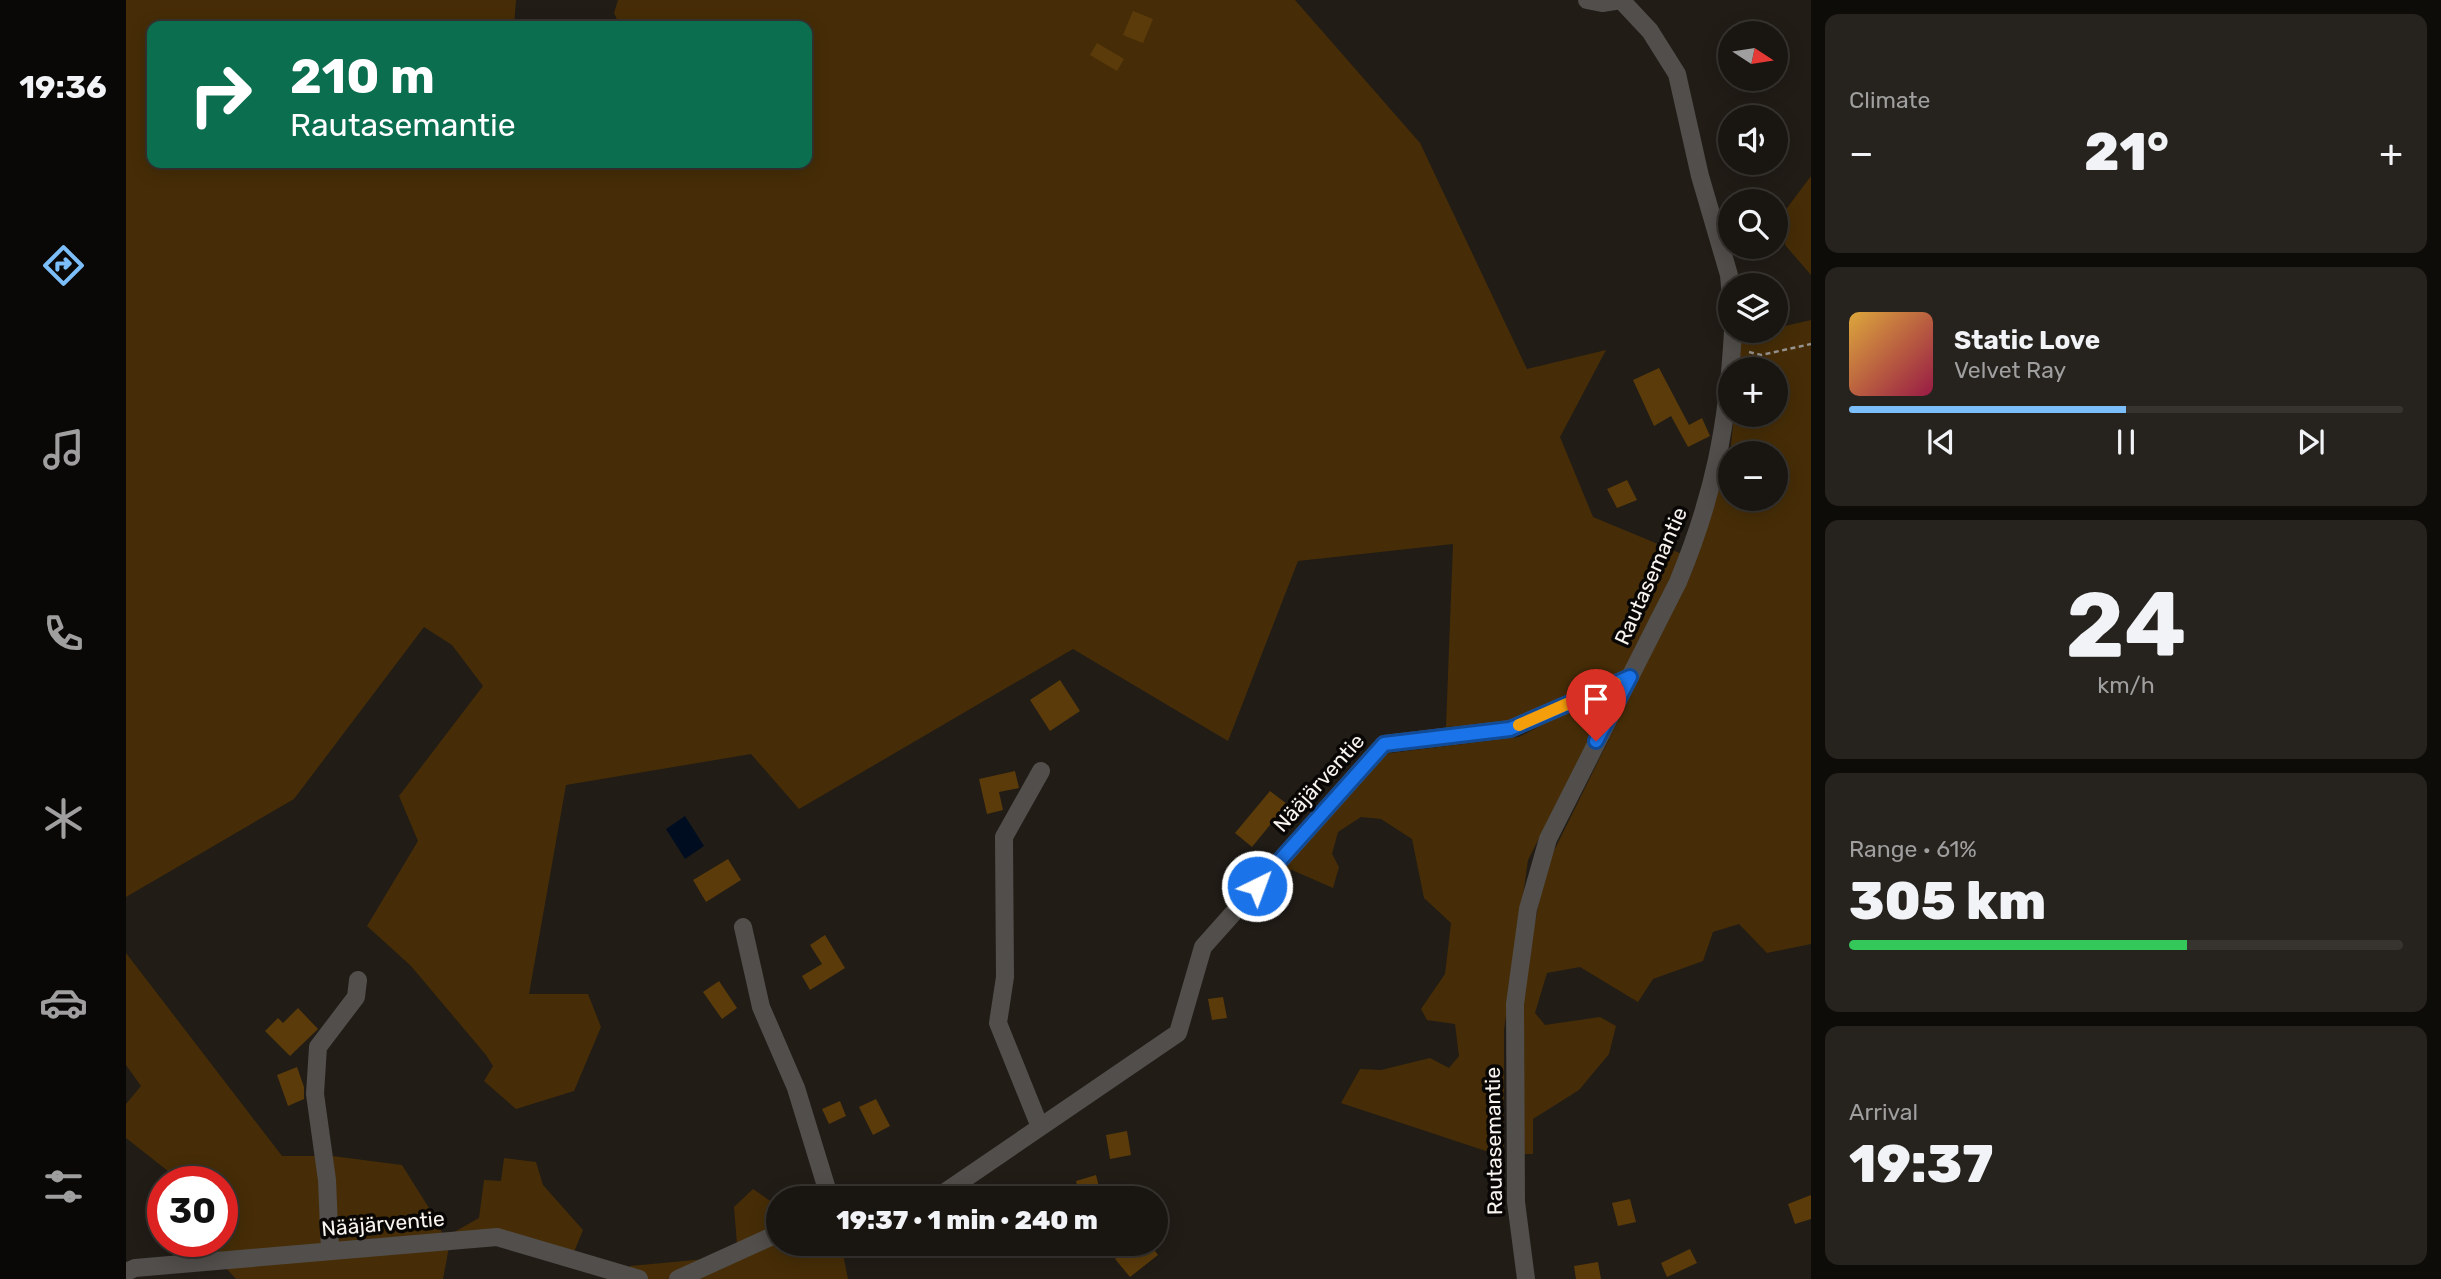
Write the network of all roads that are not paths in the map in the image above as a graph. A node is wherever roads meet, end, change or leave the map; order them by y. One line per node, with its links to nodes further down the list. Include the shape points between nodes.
1 (1587, 0): 2 (street)
2 (1621, 0): 3 (street, via 1650,32 1677,74)
3 (1728, 273)
4 (1732, 343): 5 (street, Rautasemantie, via 1724,430 1709,498 1678,582)
5 (1630, 677): 9 (street, Nääjärventie, via 1510,729 1384,744 1203,947 1178,1034); 17 (street, Rautasemantie, via 1548,839 1528,909 1515,1004 1516,1202)
6 (1041, 771): 9 (street, via 1004,837 1005,977 998,1023)
7 (743, 927): 10 (street, via 761,1007 796,1088)
8 (358, 980): 13 (street, via 356,997 318,1047 316,1094)
9 (1040, 1128): 11 (street, Nääjärventie)
10 (826, 1186)
11 (954, 1186)
12 (766, 1239): 16 (street)
13 (330, 1251): 14 (street, Nääjärventie); 15 (street, Nääjärventie, via 497,1237)
14 (126, 1272)
15 (639, 1279)
16 (678, 1279)
17 (1525, 1279)

